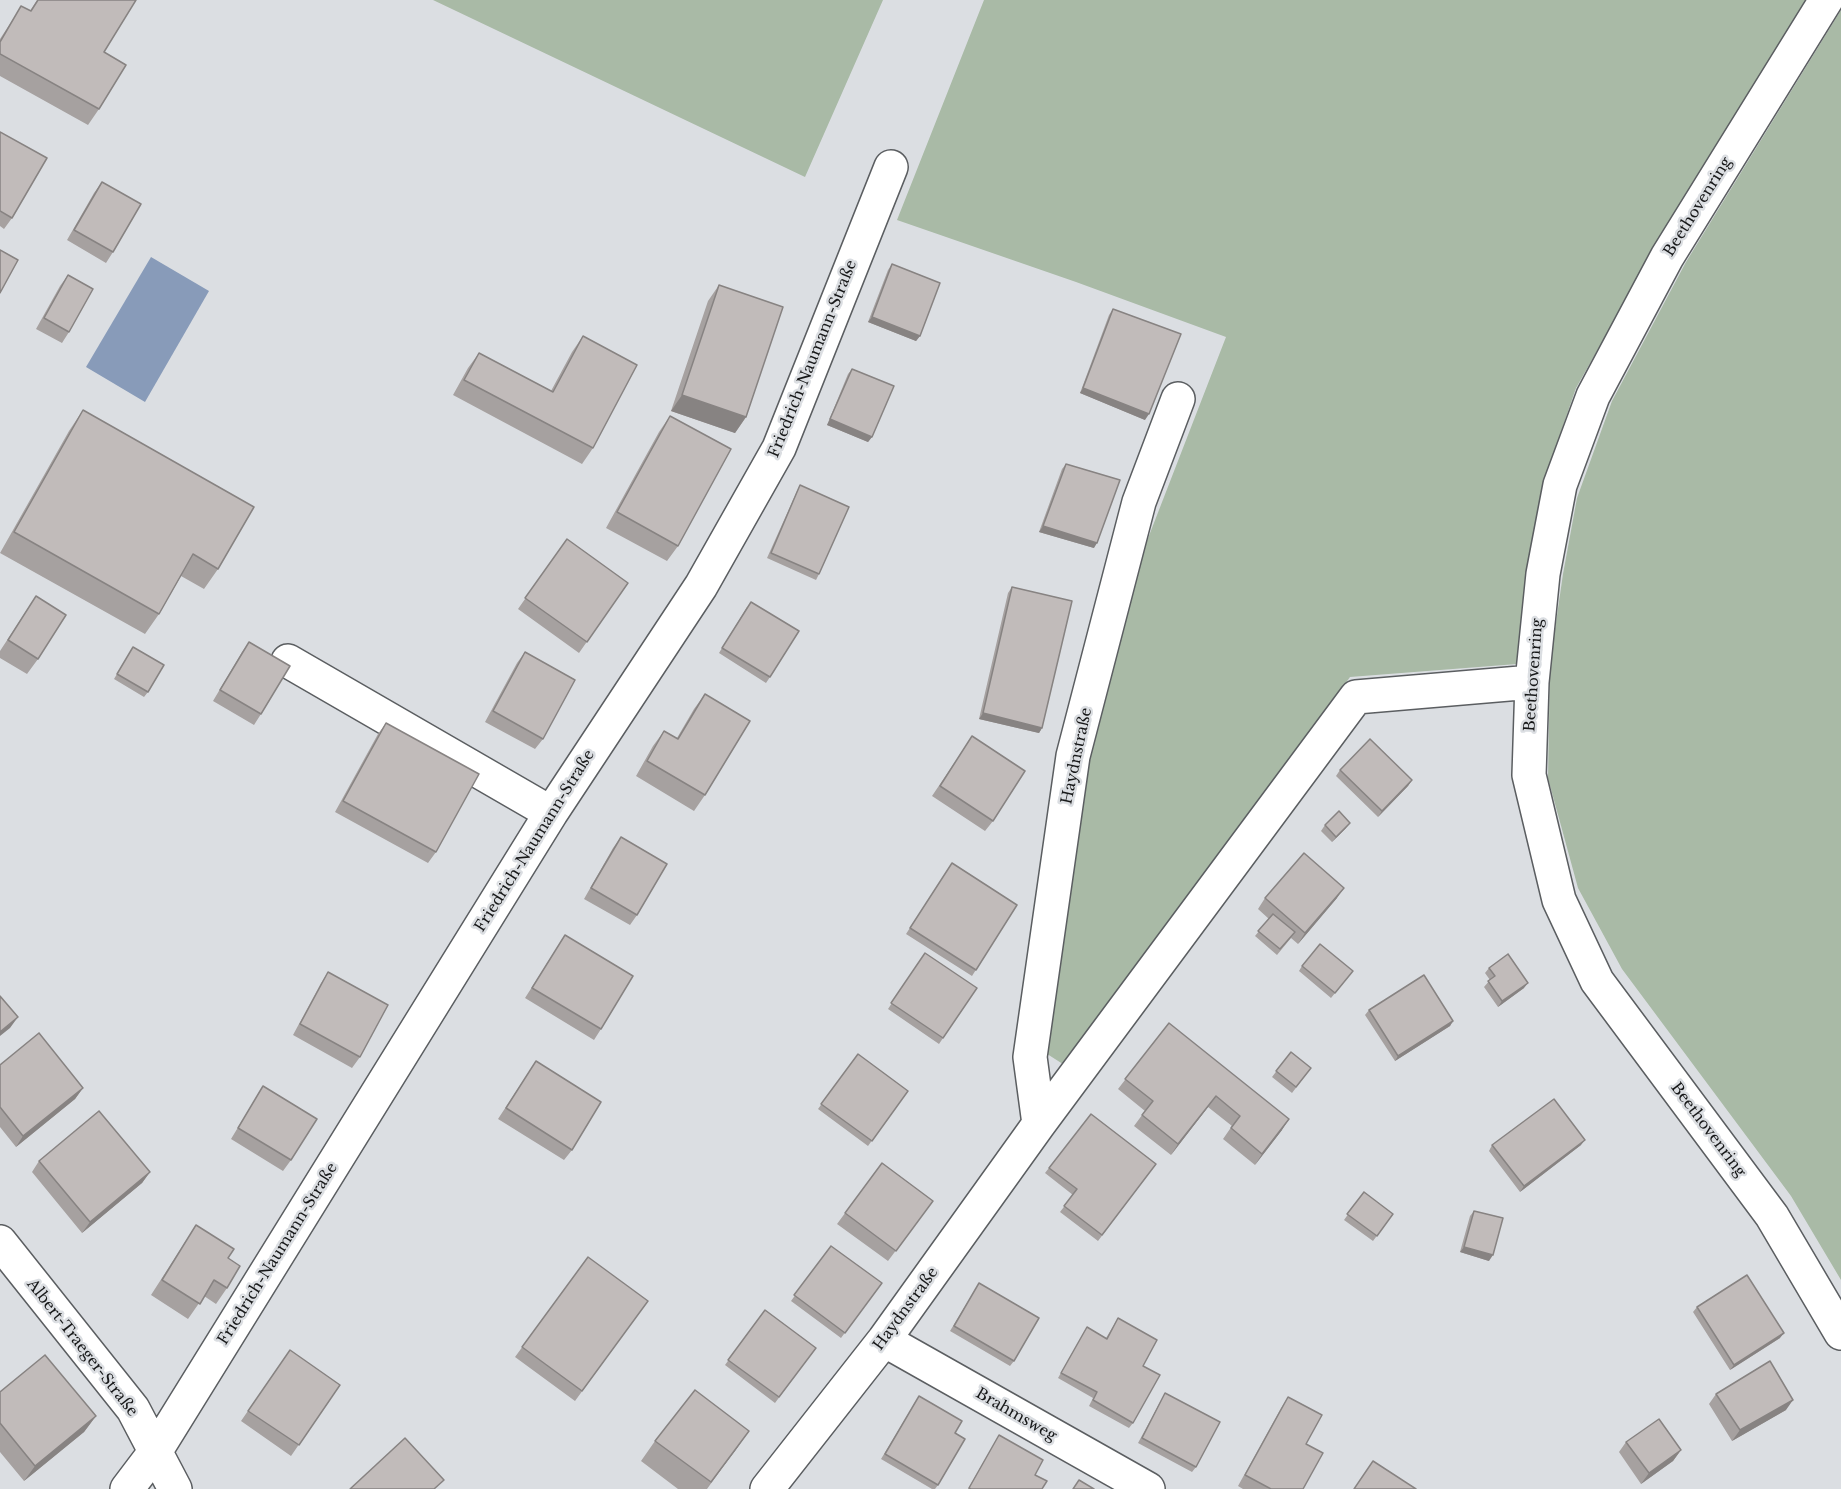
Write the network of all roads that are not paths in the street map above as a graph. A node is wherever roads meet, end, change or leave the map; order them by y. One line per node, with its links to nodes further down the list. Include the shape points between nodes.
1 (1826, 0): 5 (street, Beethovenring, via 1667,257 1593,396 1560,485 1543,574)
2 (891, 167): 6 (street, Friedrich-Naumann-Straße, via 779,448 701,586)
3 (1178, 399): 7 (street, Haydnstraße, via 1139,502 1073,756 1030,1057)
4 (288, 662): 6 (street)
5 (1532, 682): 7 (street, Haydnstraße, via 1356,698); 9 (street, Beethovenring, via 1529,775 1559,900 1598,981 1772,1215)
6 (551, 813): 11 (street, Friedrich-Naumann-Straße)
7 (1039, 1124): 10 (street, Haydnstraße)
8 (0, 1242): 11 (street, Albert-Traeger-Straße, via 133,1409)
9 (1841, 1333)
10 (884, 1340): 14 (street, Haydnstraße); 15 (street, Brahmsweg)
11 (155, 1452): 12 (street, Friedrich-Naumann-Straße); 13 (street, Albert-Traeger-Straße)
12 (127, 1489)
13 (175, 1489)
14 (767, 1489)
15 (1148, 1489)

